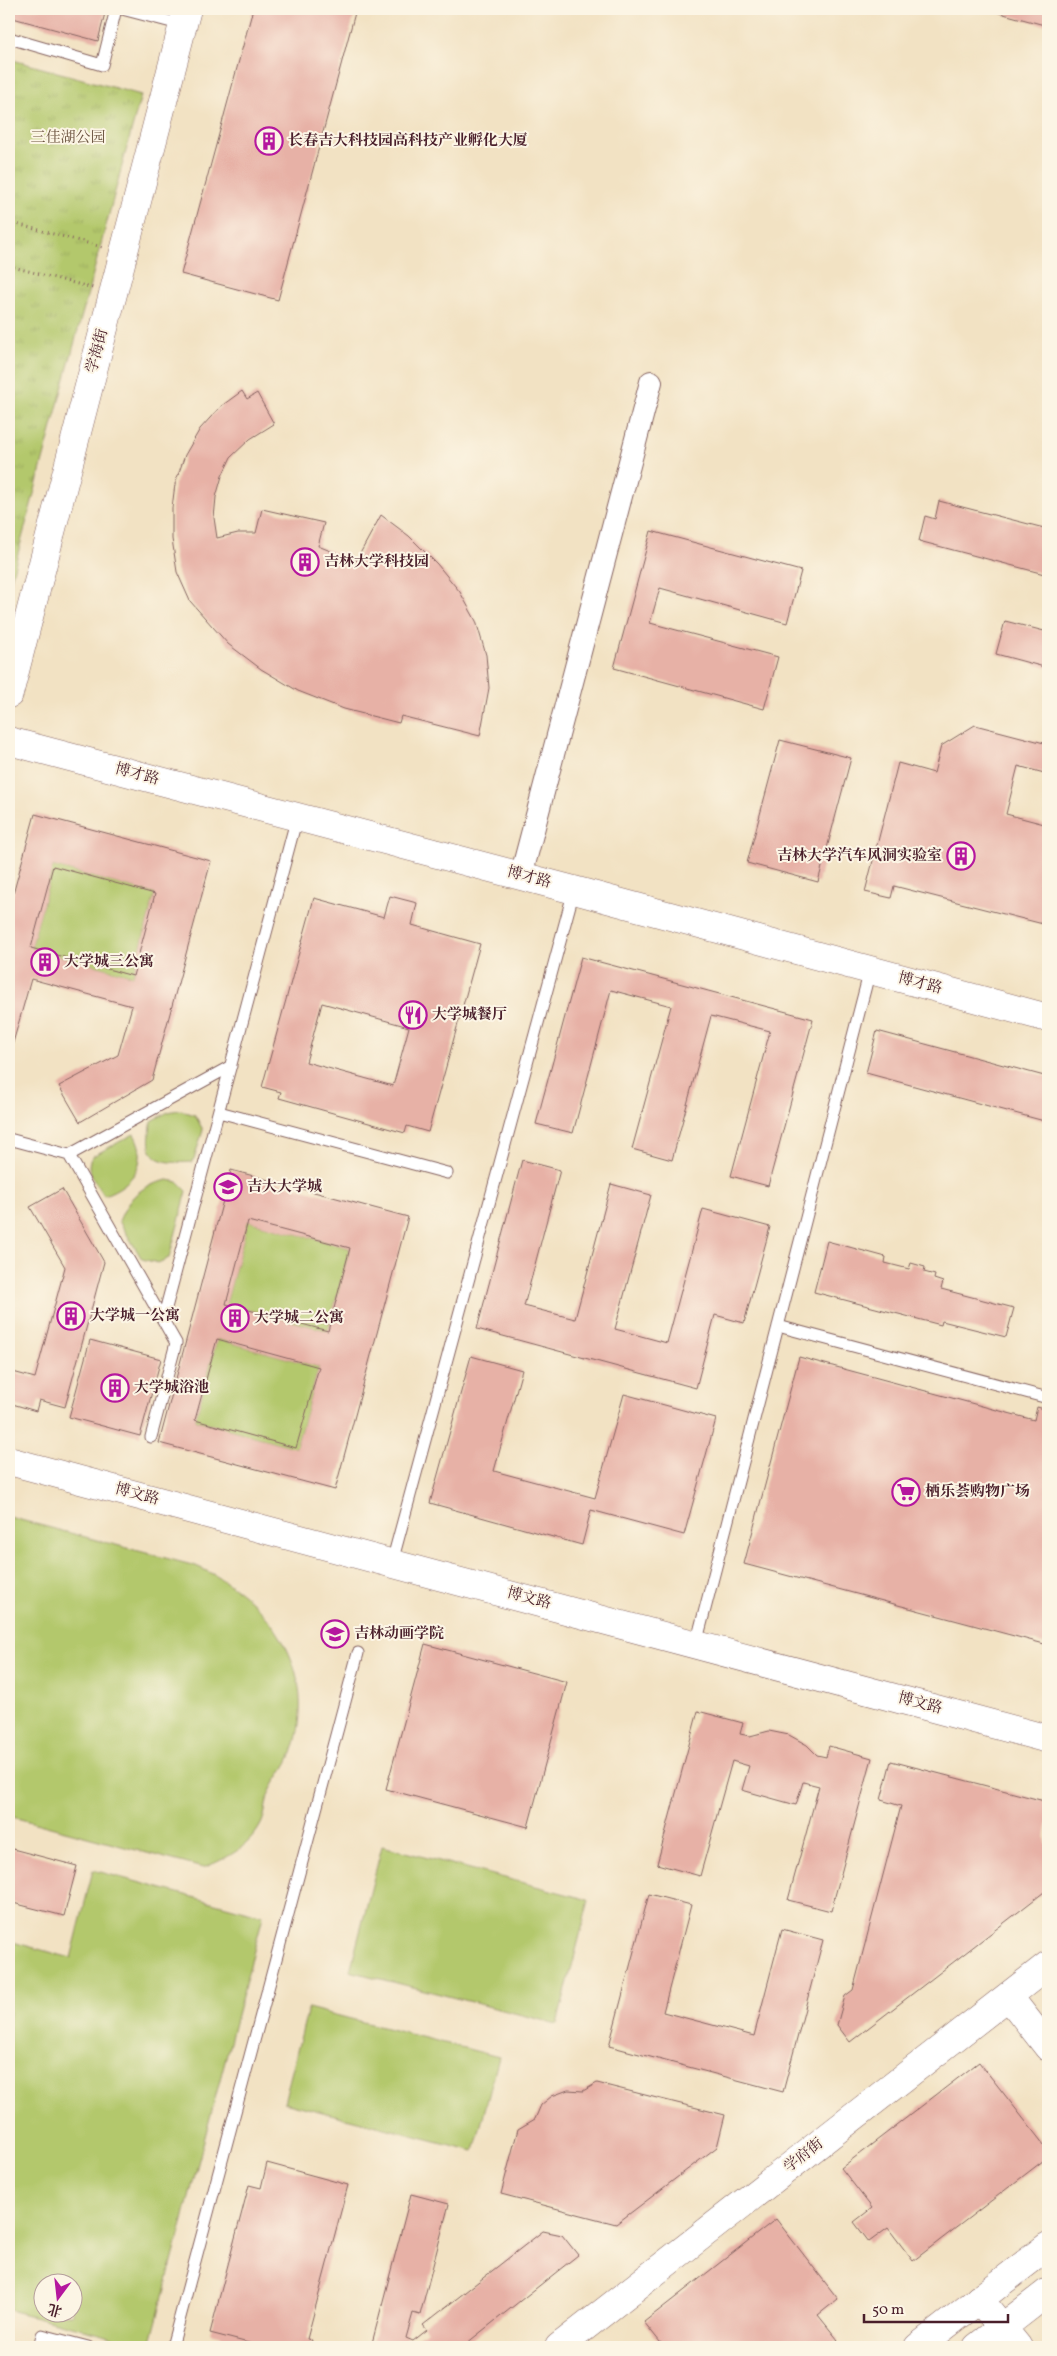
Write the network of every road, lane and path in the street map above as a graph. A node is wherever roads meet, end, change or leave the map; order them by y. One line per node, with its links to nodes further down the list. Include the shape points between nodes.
1 (116, 9): 4 (lane, via 102,65)
2 (122, 9): 3 (lane)
3 (185, 17): 6 (street, 学海街)
4 (9, 38)
5 (9, 222): 6 (path)
6 (123, 253): 8 (street, 学海街)
7 (9, 266): 8 (path)
8 (113, 293): 10 (street, 学海街)
9 (651, 382): 13 (street)
10 (9, 694)
11 (9, 741): 12 (street, 博才路)
12 (296, 817): 13 (street, 博才路); 17 (lane)
13 (521, 876): 14 (street, 博才路)
14 (574, 890): 15 (street, 博才路); 27 (lane)
15 (870, 970): 16 (street, 博才路); 23 (lane)
16 (1048, 1018)
17 (230, 1066): 18 (lane); 20 (lane)
18 (219, 1112): 21 (lane); 22 (lane)
19 (9, 1139): 20 (lane)
20 (69, 1155): 22 (lane)
21 (447, 1173)
22 (163, 1319): 25 (lane, via 176,1343)
23 (778, 1326): 24 (lane); 28 (lane)
24 (1048, 1398)
25 (151, 1437)
26 (9, 1461): 27 (street, 博文路)
27 (392, 1562): 28 (street, 博文路)
28 (696, 1644): 30 (street, 博文路)
29 (358, 1653): 40 (lane)
30 (1048, 1739)
31 (1048, 1965): 32 (street, 学府街)
32 (1009, 1997): 33 (street); 41 (street, 学府街)
33 (1048, 2047)
34 (1048, 2246): 36 (street)
35 (1048, 2292): 37 (street)
36 (979, 2299): 37 (street); 42 (street)
37 (1011, 2337): 43 (street)
38 (39, 2347): 39 (lane, via 42,2335)
39 (88, 2347)
40 (172, 2347)
41 (559, 2347)
42 (918, 2347)
43 (977, 2347)

